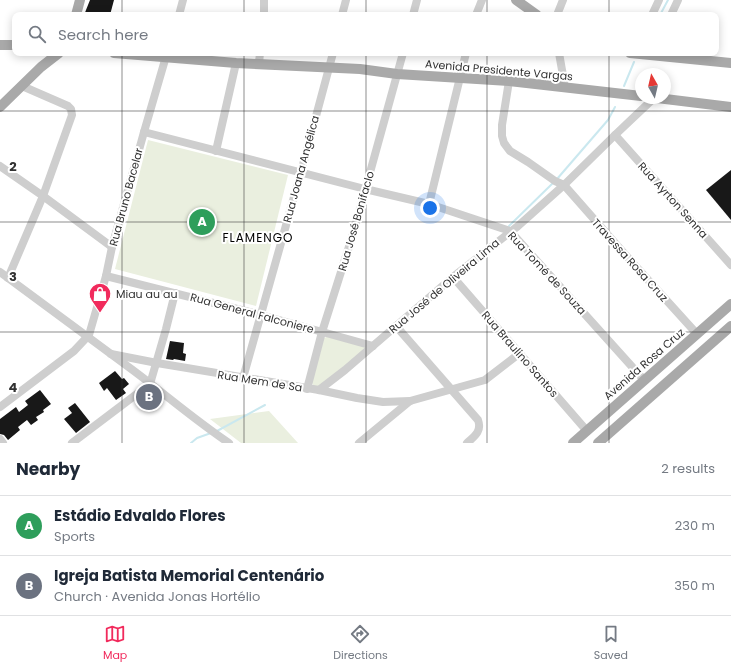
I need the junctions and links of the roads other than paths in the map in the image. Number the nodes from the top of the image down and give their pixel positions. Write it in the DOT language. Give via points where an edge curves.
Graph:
graph roads {
  1 [pos="80,0"];
  2 [pos="183,0"];
  3 [pos="264,0"];
  4 [pos="346,0"];
  5 [pos="417,0"];
  6 [pos="482,0"];
  7 [pos="516,0"];
  8 [pos="563,0"];
  9 [pos="658,0"];
  10 [pos="678,0"];
  11 [pos="77,12"];
  12 [pos="180,12"];
  13 [pos="264,12"];
  14 [pos="343,12"];
  15 [pos="414,12"];
  16 [pos="477,12"];
  17 [pos="532,12"];
  18 [pos="558,12"];
  19 [pos="653,12"];
  20 [pos="672,12"];
  21 [pos="0,45"];
  22 [pos="12,45"];
  23 [pos="55,56"];
  24 [pos="167,56"];
  25 [pos="176,56"];
  26 [pos="332,56"];
  27 [pos="402,56"];
  28 [pos="465,56"];
  29 [pos="559,56"];
  30 [pos="669,56"];
  31 [pos="260,58"];
  32 [pos="236,63"];
  33 [pos="731,63"];
  34 [pos="329,67"];
  35 [pos="397,74"];
  36 [pos="460,78"];
  37 [pos="509,81"];
  38 [pos="22,86"];
  39 [pos="565,87"];
  40 [pos="635,95"];
  41 [pos="671,100"];
  42 [pos="649,104"];
  43 [pos="0,106"];
  44 [pos="731,107"];
  45 [pos="144,132"];
  46 [pos="615,135"];
  47 [pos="216,151"];
  48 [pos="0,166"];
  49 [pos="301,172"];
  50 [pos="564,185"];
  51 [pos="365,189"];
  52 [pos="43,196"];
  53 [pos="429,204"];
  54 [pos="510,231"];
  55 [pos="112,247"];
  56 [pos="731,265"];
  57 [pos="0,272"];
  58 [pos="106,276"];
  59 [pos="452,277"];
  60 [pos="8,278"];
  61 [pos="175,293"];
  62 [pos="731,304"];
  63 [pos="261,315"];
  64 [pos="396,326"];
  65 [pos="731,326"];
  66 [pos="322,332"];
  67 [pos="697,334"];
  68 [pos="88,338"];
  69 [pos="374,346"];
  70 [pos="520,353"];
  71 [pos="111,354"];
  72 [pos="671,356"];
  73 [pos="157,363"];
  74 [pos="683,368"];
  75 [pos="242,378"];
  76 [pos="644,380"];
  77 [pos="150,384"];
  78 [pos="307,389"];
  79 [pos="452,389"];
  80 [pos="319,390"];
  81 [pos="410,401"];
  82 [pos="0,407"];
  83 [pos="587,430"];
  84 [pos="0,439"];
  85 [pos="3,443"];
  86 [pos="72,443"];
  87 [pos="229,443"];
  88 [pos="360,443"];
  89 [pos="467,443"];
  90 [pos="574,443"];
  91 [pos="598,443"];
  1 -- 11 [label="main road"];
  2 -- 12 [label="street"];
  3 -- 13 [label="street"];
  4 -- 14 [label="street"];
  5 -- 15 [label="street"];
  6 -- 16 [label="street"];
  7 -- 17 [label="main road"];
  8 -- 18 [label="street"];
  9 -- 19 [label="street"];
  10 -- 20 [label="street"];
  21 -- 22 [label="main road"];
  23 -- 38 [label="main road"];
  24 -- 45 [label="street, Rua Bruno Bacelar"];
  25 -- 32 [label="main road, Avenida Presidente Vargas"];
  26 -- 34 [label="street, Rua Joana Angélica"];
  27 -- 35 [label="street, Rua José Bonifaclo"];
  28 -- 36 [label="street"];
  29 -- 39 [label="street"];
  30 -- 33 [label="main road"];
  31 -- 32 [label="main road, Avenida Presidente Vargas"];
  31 -- 34 [label="main road, Avenida Presidente Vargas"];
  32 -- 47 [label="street"];
  34 -- 35 [label="main road, Avenida Presidente Vargas"];
  34 -- 49 [label="street, Rua Joana Angélica"];
  35 -- 36 [label="main road, Avenida Presidente Vargas"];
  35 -- 51 [label="street, Rua José Bonifaclo"];
  36 -- 37 [label="main road, Avenida Presidente Vargas"];
  36 -- 53 [label="street"];
  37 -- 39 [label="main road, Avenida Presidente Vargas"];
  37 -- 50 [label="street" via="502,125 504,143 510,151"];
  38 -- 43 [label="main road"];
  38 -- 52 [label="street" via="66,105 72,111"];
  39 -- 40 [label="main road, Avenida Presidente Vargas"];
  41 -- 44 [label="main road"];
  42 -- 46 [label="street, Rua José de Oliveira Lima"];
  45 -- 47 [label="street, Rua Tomé de Souza"];
  45 -- 55 [label="street, Rua Bruno Bacelar"];
  46 -- 50 [label="street, Rua José de Oliveira Lima"];
  46 -- 56 [label="street, Rua Ayrton Senna"];
  47 -- 49 [label="street, Rua Tomé de Souza"];
  48 -- 52 [label="street"];
  49 -- 51 [label="street, Rua Tomé de Souza"];
  49 -- 63 [label="street, Rua Joana Angélica"];
  50 -- 54 [label="street, Rua José de Oliveira Lima"];
  50 -- 67 [label="street, Travessa Rosa Cruz"];
  51 -- 53 [label="street, Rua Tomé de Souza"];
  51 -- 66 [label="street, Rua José Bonifaclo"];
  52 -- 55 [label="street"];
  52 -- 60 [label="street"];
  53 -- 54 [label="street, Rua Tomé de Souza"];
  54 -- 59 [label="street, Rua José de Oliveira Lima"];
  54 -- 76 [label="street, Rua Tomé de Souza"];
  55 -- 58 [label="street, Rua Bruno Bacelar"];
  57 -- 60 [label="street"];
  58 -- 61 [label="street, Rua General Falconiere"];
  58 -- 68 [label="street, Rua Bruno Bacelar"];
  59 -- 64 [label="street, Rua José de Oliveira Lima"];
  59 -- 70 [label="street, Rua Braulino Santos"];
  60 -- 68 [label="street"];
  61 -- 63 [label="street, Rua General Falconiere"];
  61 -- 73 [label="street"];
  62 -- 67 [label="main road, Avenida Rosa Cruz"];
  63 -- 66 [label="street, Rua General Falconiere"];
  63 -- 75 [label="street, Rua Joana Angélica"];
  64 -- 69 [label="street, Rua José de Oliveira Lima"];
  64 -- 79 [label="street"];
  65 -- 74 [label="main road"];
  66 -- 69 [label="street, Rua General Falconiere"];
  66 -- 78 [label="street, Rua José Bonifaclo"];
  67 -- 72 [label="main road, Avenida Rosa Cruz"];
  68 -- 71 [label="street"];
  68 -- 82 [label="street"];
  69 -- 80 [label="street, Rua José de Oliveira Lima"];
  70 -- 79 [label="street" via="485,380"];
  70 -- 83 [label="street, Rua Braulino Santos"];
  71 -- 73 [label="street, Rua Mem de Sa"];
  71 -- 77 [label="street"];
  72 -- 74 [label="main road" via="681,359"];
  72 -- 76 [label="main road, Avenida Rosa Cruz"];
  73 -- 75 [label="street, Rua Mem de Sa"];
  73 -- 77 [label="street"];
  74 -- 91 [label="main road"];
  75 -- 78 [label="street, Rua Mem de Sa"];
  76 -- 83 [label="main road, Avenida Rosa Cruz"];
  77 -- 86 [label="street"];
  77 -- 87 [label="street"];
  78 -- 80 [label="street, Rua Mem de Sa"];
  79 -- 81 [label="street"];
  79 -- 89 [label="street" via="480,425 478,432"];
  80 -- 81 [label="street, Rua Mem de Sa" via="383,402"];
  81 -- 88 [label="street"];
  83 -- 90 [label="main road, Avenida Rosa Cruz"];
  84 -- 85 [label="street"];
}
